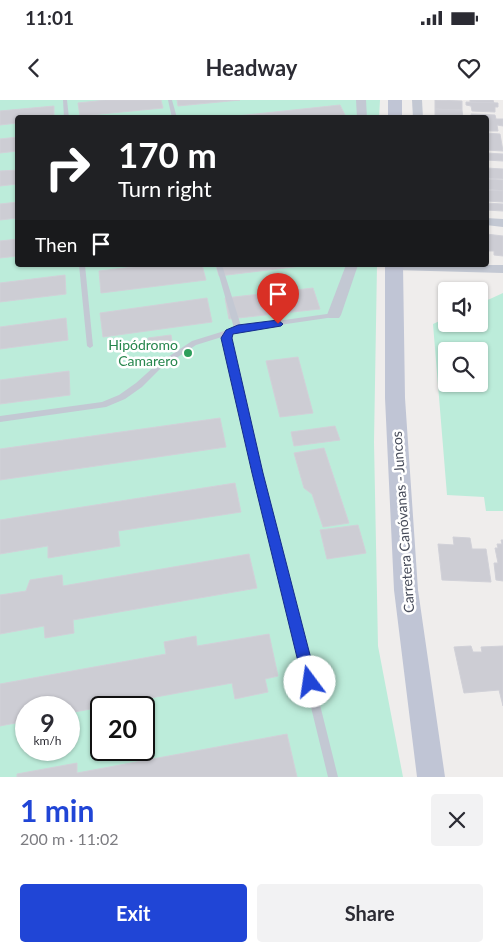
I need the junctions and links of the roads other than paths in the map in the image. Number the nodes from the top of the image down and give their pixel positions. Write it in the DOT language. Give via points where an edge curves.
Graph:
graph roads {
  1 [pos="65,100"];
  2 [pos="170,100"];
  3 [pos="361,100"];
  4 [pos="395,100"];
  5 [pos="418,100"];
  6 [pos="67,115"];
  7 [pos="174,115"];
  8 [pos="362,115"];
  9 [pos="395,115"];
  10 [pos="418,115"];
  11 [pos="489,221"];
  12 [pos="503,222"];
  13 [pos="82,267"];
  14 [pos="220,267"];
  15 [pos="351,267"];
  16 [pos="394,267"];
  17 [pos="448,267"];
  18 [pos="503,269"];
  19 [pos="334,315"];
  20 [pos="238,329"];
  21 [pos="90,346"];
  22 [pos="0,419"];
  23 [pos="333,777"];
  24 [pos="431,777"];
  1 -- 6 [label="lane"];
  2 -- 7 [label="lane"];
  3 -- 8 [label="street"];
  4 -- 9 [label="main road"];
  5 -- 10 [label="street"];
  11 -- 12 [label="street"];
  13 -- 21 [label="lane"];
  14 -- 20 [label="lane"];
  15 -- 19 [label="street"];
  16 -- 24 [label="main road, Carretera Canóvanas - Juncos" via="395,398 406,590"];
  17 -- 18 [label="street"];
  19 -- 20 [label="lane"];
  20 -- 22 [label="lane" via="194,343 122,397 103,405"];
  20 -- 23 [label="lane" via="226,338"];
}
